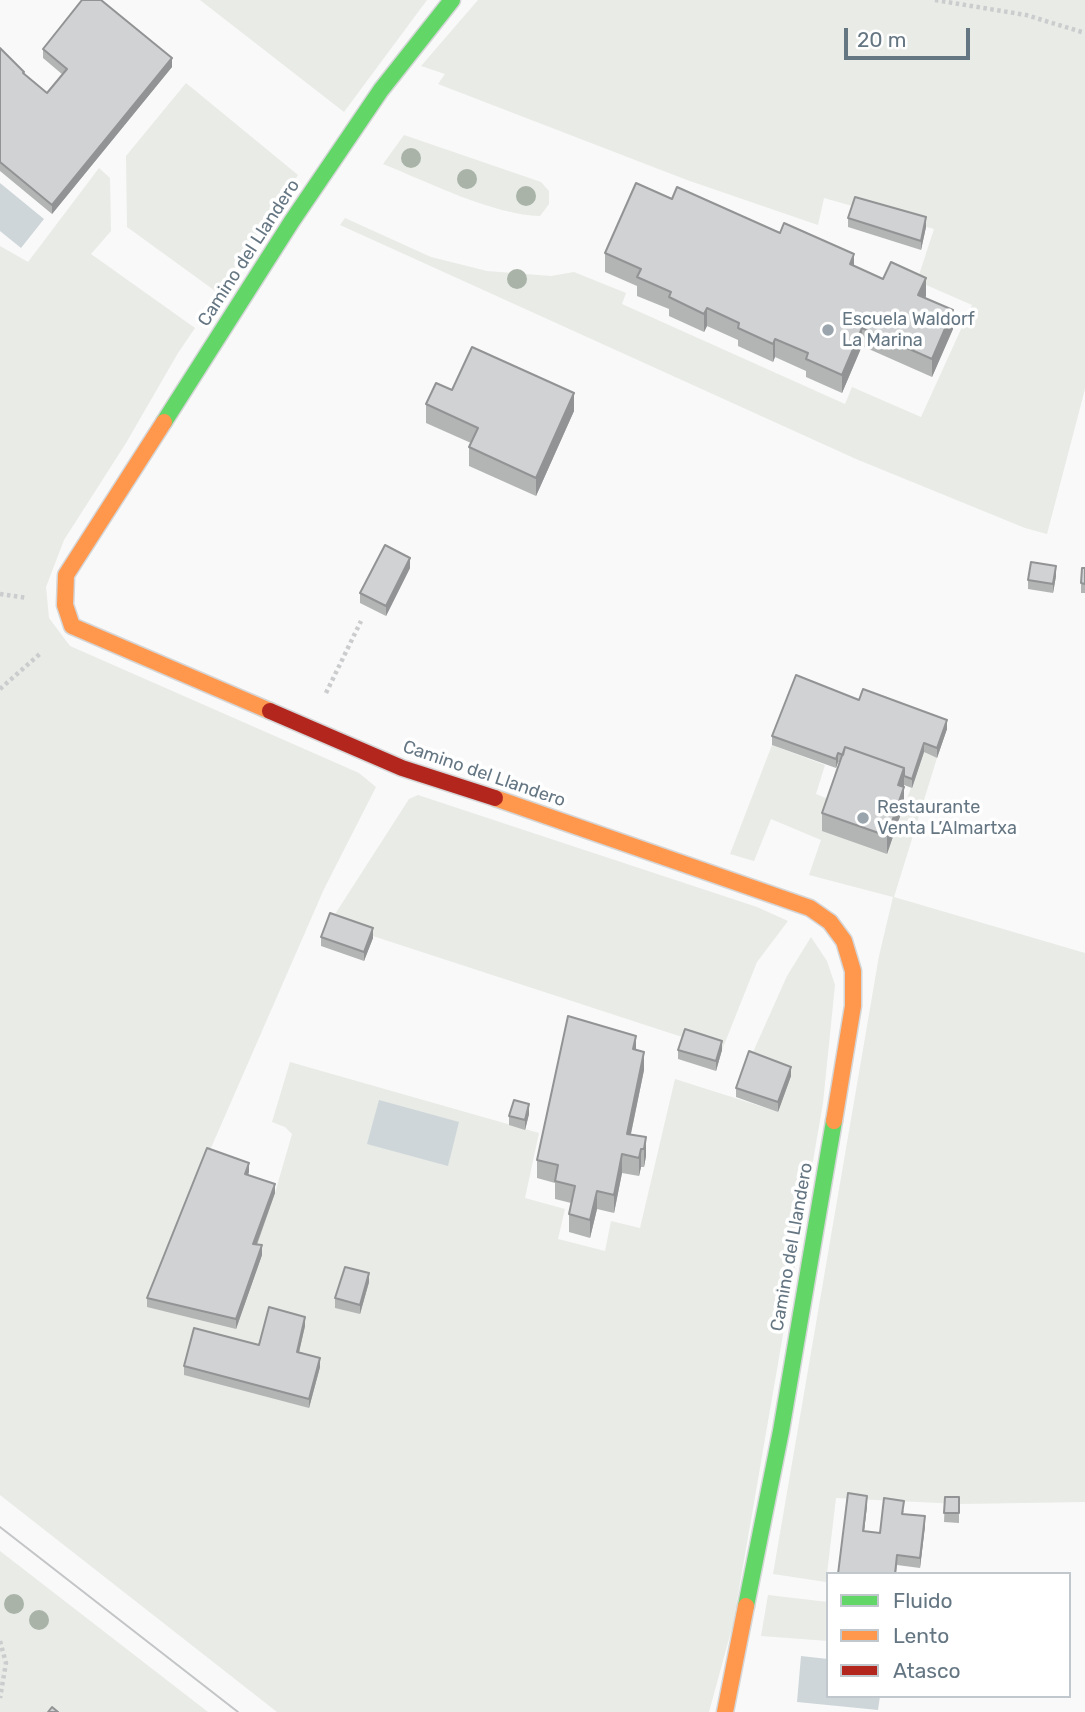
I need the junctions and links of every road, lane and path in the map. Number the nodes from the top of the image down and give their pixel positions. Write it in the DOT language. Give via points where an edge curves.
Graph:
graph roads {
  1 [pos="452,0"];
  2 [pos="935,0"];
  3 [pos="1085,33"];
  4 [pos="361,621"];
  5 [pos="72,626"];
  6 [pos="0,689"];
  7 [pos="309,728"];
  8 [pos="0,1641"];
  9 [pos="0,1698"];
  10 [pos="726,1712"];
  1 -- 5 [label="street, Camino del Llandero" via="381,90 292,221 66,575 65,605"];
  2 -- 3 [label="path" via="1026,15"];
  4 -- 7 [label="path"];
  5 -- 6 [label="path"];
  5 -- 7 [label="street, Camino del Llandero"];
  7 -- 10 [label="street, Camino del Llandero" via="402,768 810,908 830,922 844,941 853,971 853,1006"];
  8 -- 9 [label="path" via="6,1662"];
}
